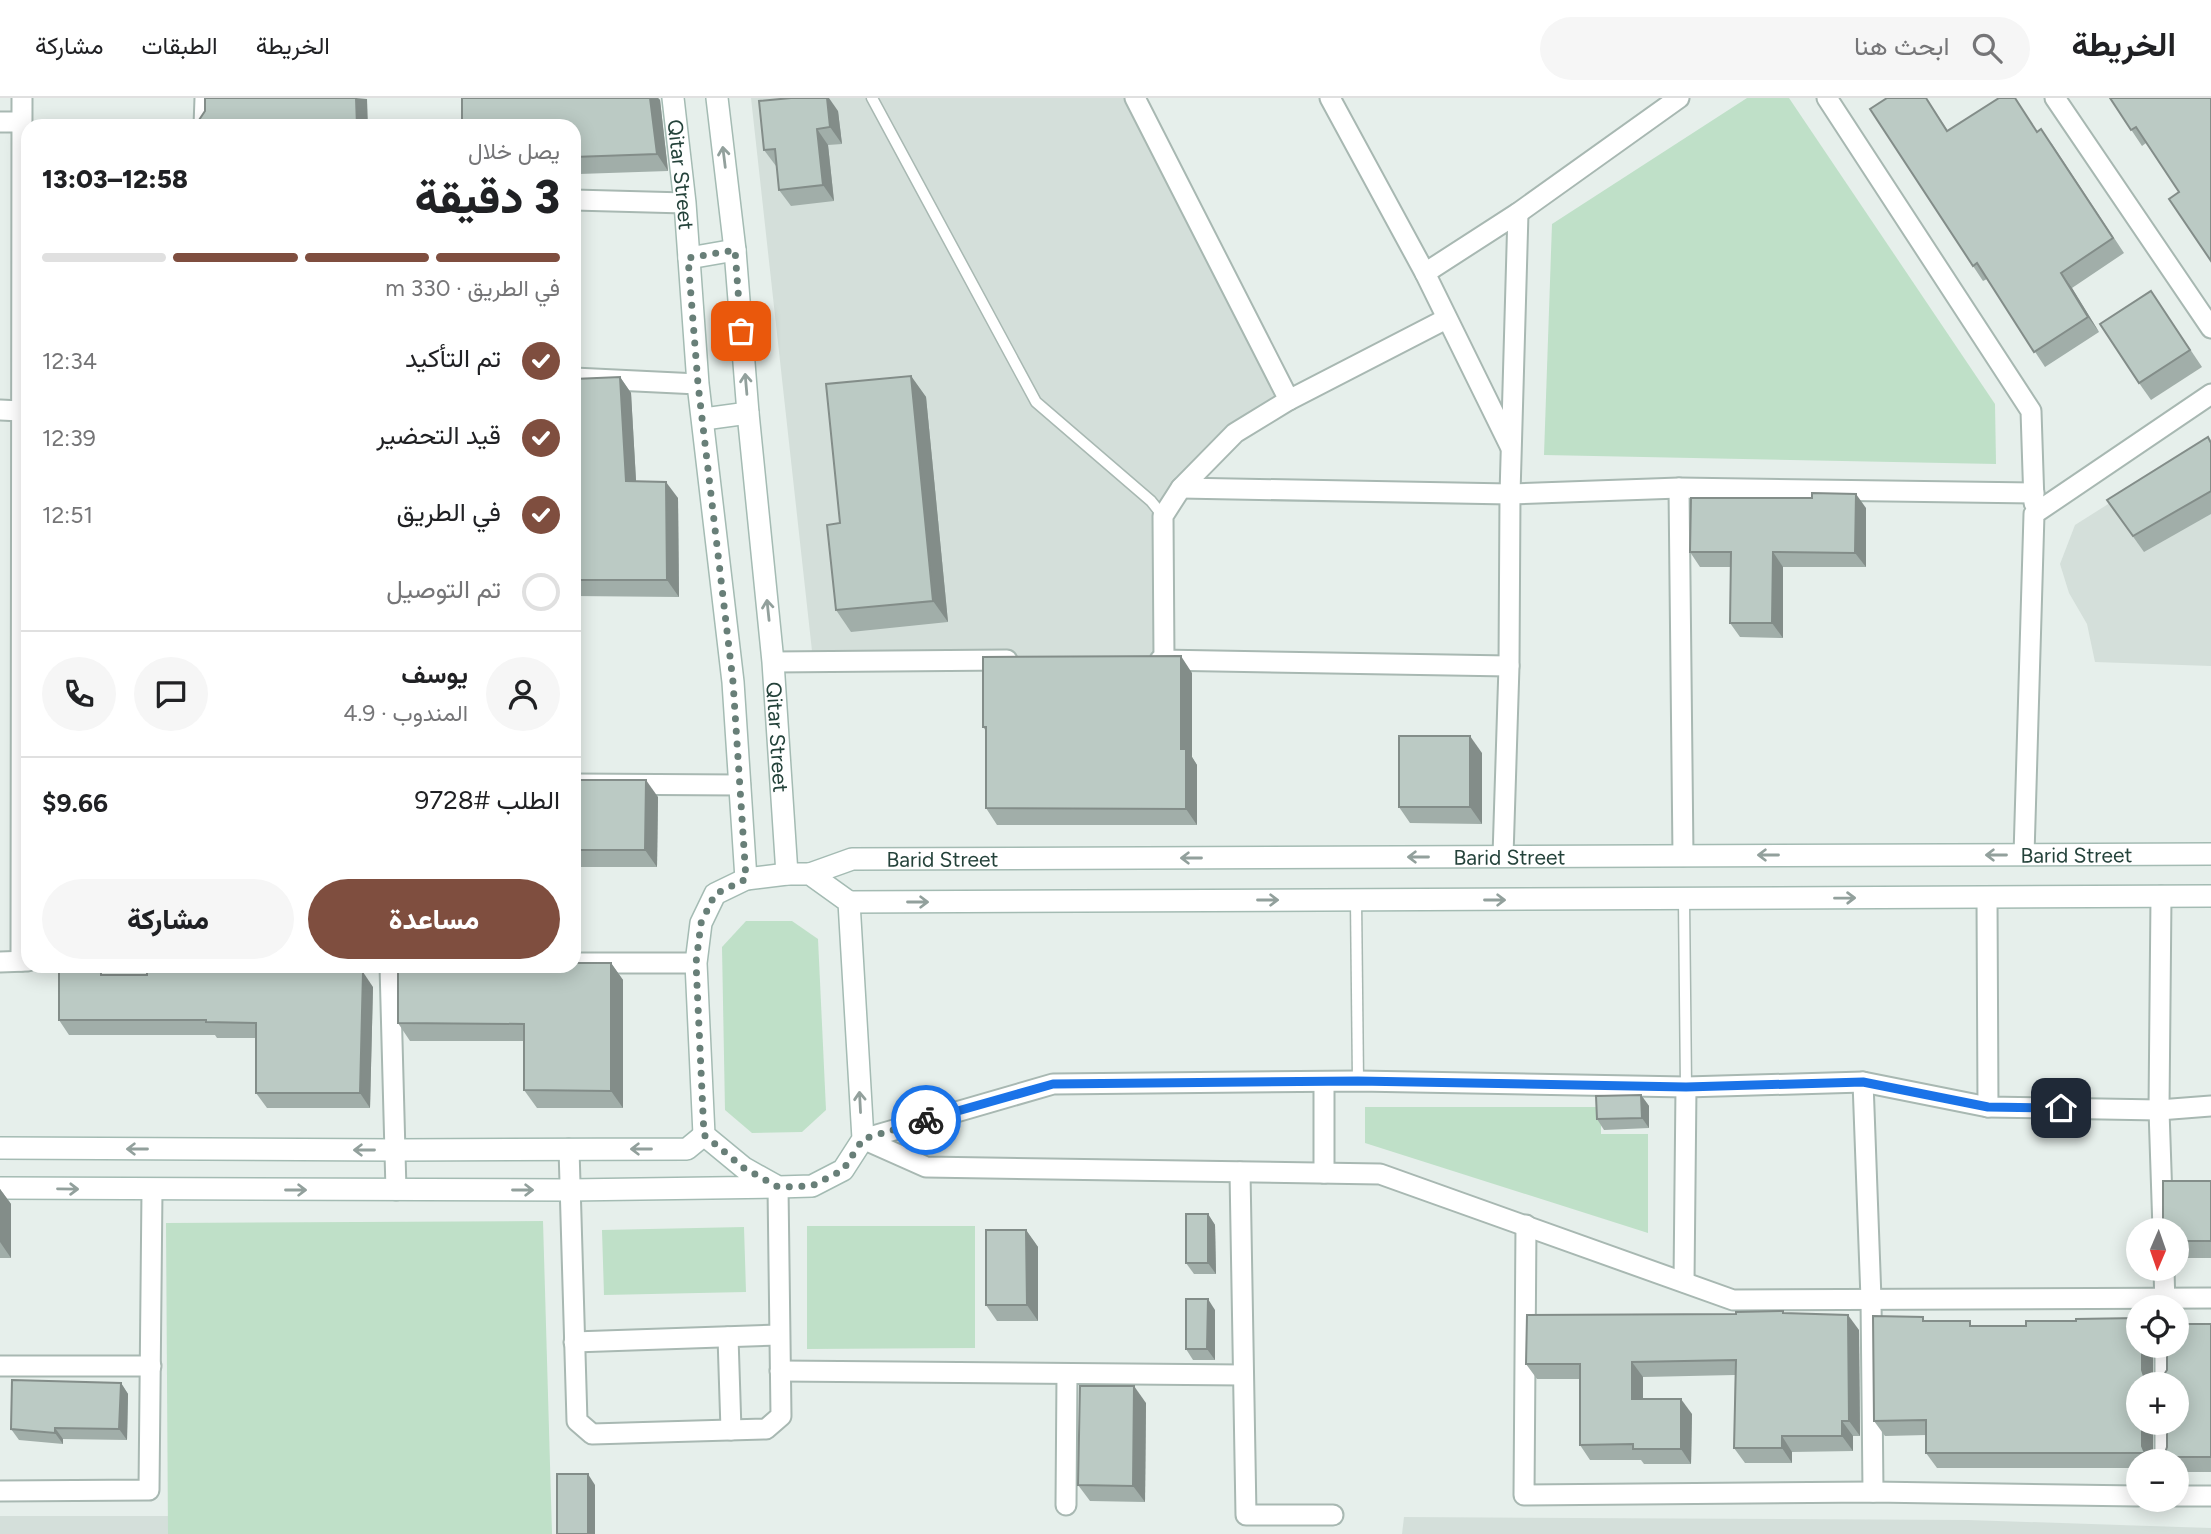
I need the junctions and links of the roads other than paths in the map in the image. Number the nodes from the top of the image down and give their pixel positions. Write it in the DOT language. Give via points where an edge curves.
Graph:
graph roads {
  1 [pos="22,98"];
  2 [pos="205,98"];
  3 [pos="673,98"];
  4 [pos="717,98"];
  5 [pos="872,98"];
  6 [pos="1135,98"];
  7 [pos="1332,98"];
  8 [pos="1679,98"];
  9 [pos="1826,98"];
  10 [pos="2055,98"];
  11 [pos="22,119"];
  12 [pos="204,119"];
  13 [pos="0,122"];
  14 [pos="21,122"];
  15 [pos="581,200"];
  16 [pos="685,203"];
  17 [pos="1518,212"];
  18 [pos="735,250"];
  19 [pos="688,258"];
  20 [pos="1425,273"];
  21 [pos="1447,319"];
  22 [pos="2211,328"];
  23 [pos="581,378"];
  24 [pos="698,384"];
  25 [pos="2211,394"];
  26 [pos="1289,400"];
  27 [pos="0,410"];
  28 [pos="21,411"];
  29 [pos="748,413"];
  30 [pos="704,419"];
  31 [pos="1512,450"];
  32 [pos="1181,488"];
  33 [pos="1679,488"];
  34 [pos="2034,493"];
  35 [pos="1510,494"];
  36 [pos="2034,514"];
  37 [pos="1163,516"];
  38 [pos="1029,660"];
  39 [pos="1137,660"];
  40 [pos="1164,660"];
  41 [pos="773,662"];
  42 [pos="1509,666"];
  43 [pos="581,784"];
  44 [pos="740,785"];
  45 [pos="2211,854"];
  46 [pos="2024,855"];
  47 [pos="1503,856"];
  48 [pos="1683,856"];
  49 [pos="787,874"];
  50 [pos="810,874"];
  51 [pos="746,879"];
  52 [pos="2161,896"];
  53 [pos="2211,896"];
  54 [pos="1987,897"];
  55 [pos="1356,900"];
  56 [pos="1684,900"];
  57 [pos="849,902"];
  58 [pos="21,961"];
  59 [pos="0,962"];
  60 [pos="581,963"];
  61 [pos="696,963"];
  62 [pos="390,973"];
  63 [pos="1358,1081"];
  64 [pos="1324,1082"];
  65 [pos="1863,1082"];
  66 [pos="1686,1087"];
  67 [pos="2211,1106"];
  68 [pos="1988,1107"];
  69 [pos="2159,1110"];
  70 [pos="704,1135"];
  71 [pos="863,1139"];
  72 [pos="0,1148"];
  73 [pos="569,1149"];
  74 [pos="395,1150"];
  75 [pos="1240,1172"];
  76 [pos="1324,1173"];
  77 [pos="778,1187"];
  78 [pos="0,1188"];
  79 [pos="152,1190"];
  80 [pos="396,1190"];
  81 [pos="570,1190"];
  82 [pos="2163,1218"];
  83 [pos="1526,1226"];
  84 [pos="1684,1282"];
  85 [pos="2211,1298"];
  86 [pos="1871,1299"];
  87 [pos="2189,1300"];
  88 [pos="2126,1302"];
  89 [pos="779,1335"];
  90 [pos="728,1337"];
  91 [pos="575,1342"];
  92 [pos="0,1366"];
  93 [pos="151,1366"];
  94 [pos="780,1371"];
  95 [pos="1067,1374"];
  96 [pos="1243,1375"];
  97 [pos="731,1430"];
  98 [pos="0,1491"];
  99 [pos="1873,1492"];
  100 [pos="2126,1496"];
  101 [pos="2189,1496"];
  102 [pos="2211,1496"];
  103 [pos="1066,1506"];
  104 [pos="1333,1515"];
  1 -- 11 [label="street"];
  2 -- 12 [label="street"];
  3 -- 16 [label="main road, Qitar Street"];
  18 -- 4 [label="main road, Qitar Street, one-way"];
  5 -- 37 [label="lane" via="1036,402"];
  6 -- 26 [label="street"];
  7 -- 20 [label="street"];
  8 -- 17 [label="street"];
  9 -- 34 [label="street" via="2031,411"];
  10 -- 22 [label="street"];
  13 -- 14 [label="street"];
  15 -- 16 [label="street"];
  16 -- 19 [label="main road, Qitar Street"];
  17 -- 20 [label="street"];
  17 -- 31 [label="street"];
  18 -- 19 [label="main road"];
  29 -- 18 [label="main road, Qitar Street, one-way"];
  19 -- 24 [label="main road, Qitar Street"];
  20 -- 21 [label="street"];
  21 -- 26 [label="street"];
  21 -- 31 [label="street"];
  23 -- 24 [label="street"];
  24 -- 30 [label="main road, Qitar Street"];
  25 -- 36 [label="street"];
  26 -- 32 [label="street" via="1235,433"];
  27 -- 28 [label="street"];
  29 -- 30 [label="main road"];
  41 -- 29 [label="main road, Qitar Street, one-way"];
  30 -- 44 [label="main road, Qitar Street"];
  31 -- 35 [label="street"];
  32 -- 35 [label="street"];
  32 -- 37 [label="street"];
  33 -- 34 [label="street"];
  33 -- 35 [label="street"];
  33 -- 48 [label="street"];
  34 -- 36 [label="street"];
  35 -- 42 [label="street"];
  36 -- 46 [label="street"];
  37 -- 40 [label="street"];
  38 -- 41 [label="street"];
  39 -- 40 [label="street"];
  40 -- 42 [label="street"];
  41 -- 49 [label="main road, Qitar Street"];
  42 -- 47 [label="street"];
  43 -- 44 [label="street"];
  44 -- 51 [label="main road, Qitar Street"];
  45 -- 46 [label="main road, Barid Street"];
  46 -- 48 [label="main road, Barid Street, one-way"];
  47 -- 48 [label="main road, Barid Street"];
  47 -- 50 [label="main road, Barid Street, one-way" via="852,859"];
  49 -- 50 [label="main road, Barid Street"];
  49 -- 51 [label="main road, Barid Street"];
  50 -- 57 [label="main road"];
  51 -- 61 [label="main road, Barid Street" via="715,894 701,923"];
  52 -- 53 [label="main road, Barid Street"];
  52 -- 54 [label="main road, Barid Street"];
  52 -- 69 [label="street"];
  56 -- 54 [label="main road, Barid Street, one-way"];
  54 -- 68 [label="street"];
  55 -- 56 [label="main road, Barid Street, one-way"];
  57 -- 55 [label="main road, Barid Street, one-way"];
  55 -- 63 [label="lane"];
  56 -- 66 [label="lane"];
  71 -- 57 [label="main road, one-way"];
  58 -- 59 [label="street"];
  60 -- 61 [label="street"];
  61 -- 70 [label="main road, Barid Street"];
  62 -- 74 [label="street"];
  63 -- 64 [label="street"];
  63 -- 66 [label="street"];
  64 -- 71 [label="street" via="1053,1084"];
  64 -- 76 [label="street"];
  65 -- 66 [label="street"];
  65 -- 68 [label="street"];
  65 -- 86 [label="street"];
  66 -- 84 [label="street"];
  67 -- 69 [label="street"];
  68 -- 69 [label="street"];
  69 -- 82 [label="street"];
  70 -- 73 [label="main road, one-way" via="687,1149"];
  70 -- 77 [label="main road" via="744,1168"];
  71 -- 75 [label="street" via="926,1167"];
  71 -- 77 [label="main road" via="843,1170 812,1186"];
  74 -- 72 [label="main road, one-way"];
  73 -- 74 [label="main road"];
  73 -- 81 [label="street"];
  74 -- 80 [label="street"];
  75 -- 76 [label="street"];
  75 -- 96 [label="street"];
  76 -- 83 [label="street" via="1380,1174"];
  77 -- 81 [label="main road"];
  77 -- 89 [label="street"];
  78 -- 79 [label="main road, one-way"];
  79 -- 80 [label="main road, one-way"];
  79 -- 93 [label="street"];
  80 -- 81 [label="main road, one-way"];
  81 -- 91 [label="street"];
  83 -- 84 [label="street"];
  83 -- 99 [label="street" via="1524,1495"];
  84 -- 86 [label="street" via="1733,1300"];
  85 -- 87 [label="street"];
  86 -- 88 [label="street"];
  86 -- 99 [label="street"];
  89 -- 90 [label="street"];
  89 -- 94 [label="street"];
  90 -- 91 [label="street"];
  90 -- 97 [label="street"];
  91 -- 97 [label="street" via="577,1421 592,1434"];
  92 -- 93 [label="street"];
  93 -- 98 [label="street" via="149,1490"];
  94 -- 95 [label="street"];
  94 -- 97 [label="street" via="781,1416 766,1429"];
  95 -- 96 [label="street"];
  95 -- 103 [label="street"];
  96 -- 104 [label="street" via="1245,1515"];
  99 -- 100 [label="street"];
  101 -- 102 [label="street"];
}
